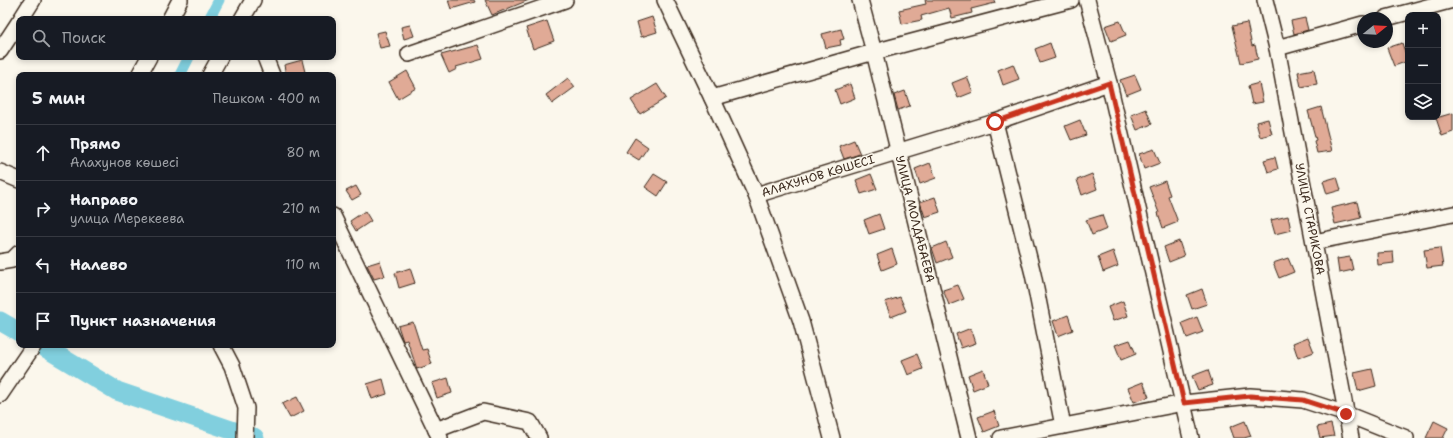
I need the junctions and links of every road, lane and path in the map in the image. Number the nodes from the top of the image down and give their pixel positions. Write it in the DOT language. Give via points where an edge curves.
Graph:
graph roads {
  1 [pos="33,0"];
  2 [pos="180,0"];
  3 [pos="253,0"];
  4 [pos="565,0"];
  5 [pos="665,0"];
  6 [pos="860,0"];
  7 [pos="1071,0"];
  8 [pos="1087,0"];
  9 [pos="1265,0"];
  10 [pos="1452,0"];
  11 [pos="1453,6"];
  12 [pos="23,16"];
  13 [pos="172,16"];
  14 [pos="244,16"];
  15 [pos="1393,16"];
  16 [pos="16,26"];
  17 [pos="1357,26"];
  18 [pos="1276,48"];
  19 [pos="0,51"];
  20 [pos="874,52"];
  21 [pos="409,54"];
  22 [pos="147,60"];
  23 [pos="218,60"];
  24 [pos="265,60"];
  25 [pos="141,72"];
  26 [pos="212,72"];
  27 [pos="271,72"];
  28 [pos="1109,83"];
  29 [pos="712,98"];
  30 [pos="995,122"];
  31 [pos="898,151"];
  32 [pos="0,172"];
  33 [pos="16,179"];
  34 [pos="756,195"];
  35 [pos="1453,214"];
  36 [pos="336,222"];
  37 [pos="1314,242"];
  38 [pos="16,256"];
  39 [pos="0,262"];
  40 [pos="32,348"];
  41 [pos="223,348"];
  42 [pos="0,394"];
  43 [pos="1184,403"];
  44 [pos="1346,414"];
  45 [pos="1063,426"];
  46 [pos="438,434"];
  47 [pos="245,438"];
  48 [pos="539,438"];
  49 [pos="832,438"];
  50 [pos="969,438"];
  51 [pos="1001,438"];
  52 [pos="1191,438"];
  53 [pos="1351,438"];
  54 [pos="1406,438"];
  1 -- 12 [label="street"];
  2 -- 13 [label="street"];
  3 -- 14 [label="street"];
  4 -- 21 [label="street"];
  5 -- 29 [label="street"];
  6 -- 20 [label="street, УЛИЦА МОЛДАБАЕВА"];
  7 -- 20 [label="street"];
  8 -- 28 [label="street"];
  9 -- 18 [label="street, УЛИЦА СТАРИКОВА"];
  10 -- 11 [label="street"];
  10 -- 15 [label="street"];
  16 -- 19 [label="street"];
  17 -- 18 [label="street"];
  18 -- 37 [label="street, УЛИЦА СТАРИКОВА"];
  20 -- 29 [label="street"];
  20 -- 31 [label="street, УЛИЦА МОЛДАБАЕВА"];
  22 -- 25 [label="street"];
  23 -- 26 [label="street"];
  24 -- 27 [label="street"];
  28 -- 30 [label="street, АЛАХУНОВ КӨШЕСІ"];
  28 -- 43 [label="street"];
  29 -- 34 [label="street"];
  30 -- 31 [label="street, АЛАХУНОВ КӨШЕСІ"];
  30 -- 45 [label="street" via="1033,274"];
  31 -- 34 [label="street, АЛАХУНОВ КӨШЕСІ"];
  31 -- 50 [label="street, УЛИЦА МОЛДАБАЕВА"];
  32 -- 33 [label="street"];
  34 -- 49 [label="street" via="801,321"];
  35 -- 37 [label="street"];
  36 -- 46 [label="street"];
  37 -- 44 [label="street, УЛИЦА СТАРИКОВА"];
  38 -- 39 [label="street" via="12,260"];
  40 -- 42 [label="street"];
  41 -- 47 [label="street" via="232,366 246,408"];
  43 -- 44 [label="street" via="1250,396 1303,400"];
  43 -- 45 [label="street"];
  43 -- 52 [label="street"];
  44 -- 53 [label="street, УЛИЦА СТАРИКОВА"];
  44 -- 54 [label="street"];
  45 -- 51 [label="street"];
  46 -- 48 [label="street" via="483,412 530,422"];
}
